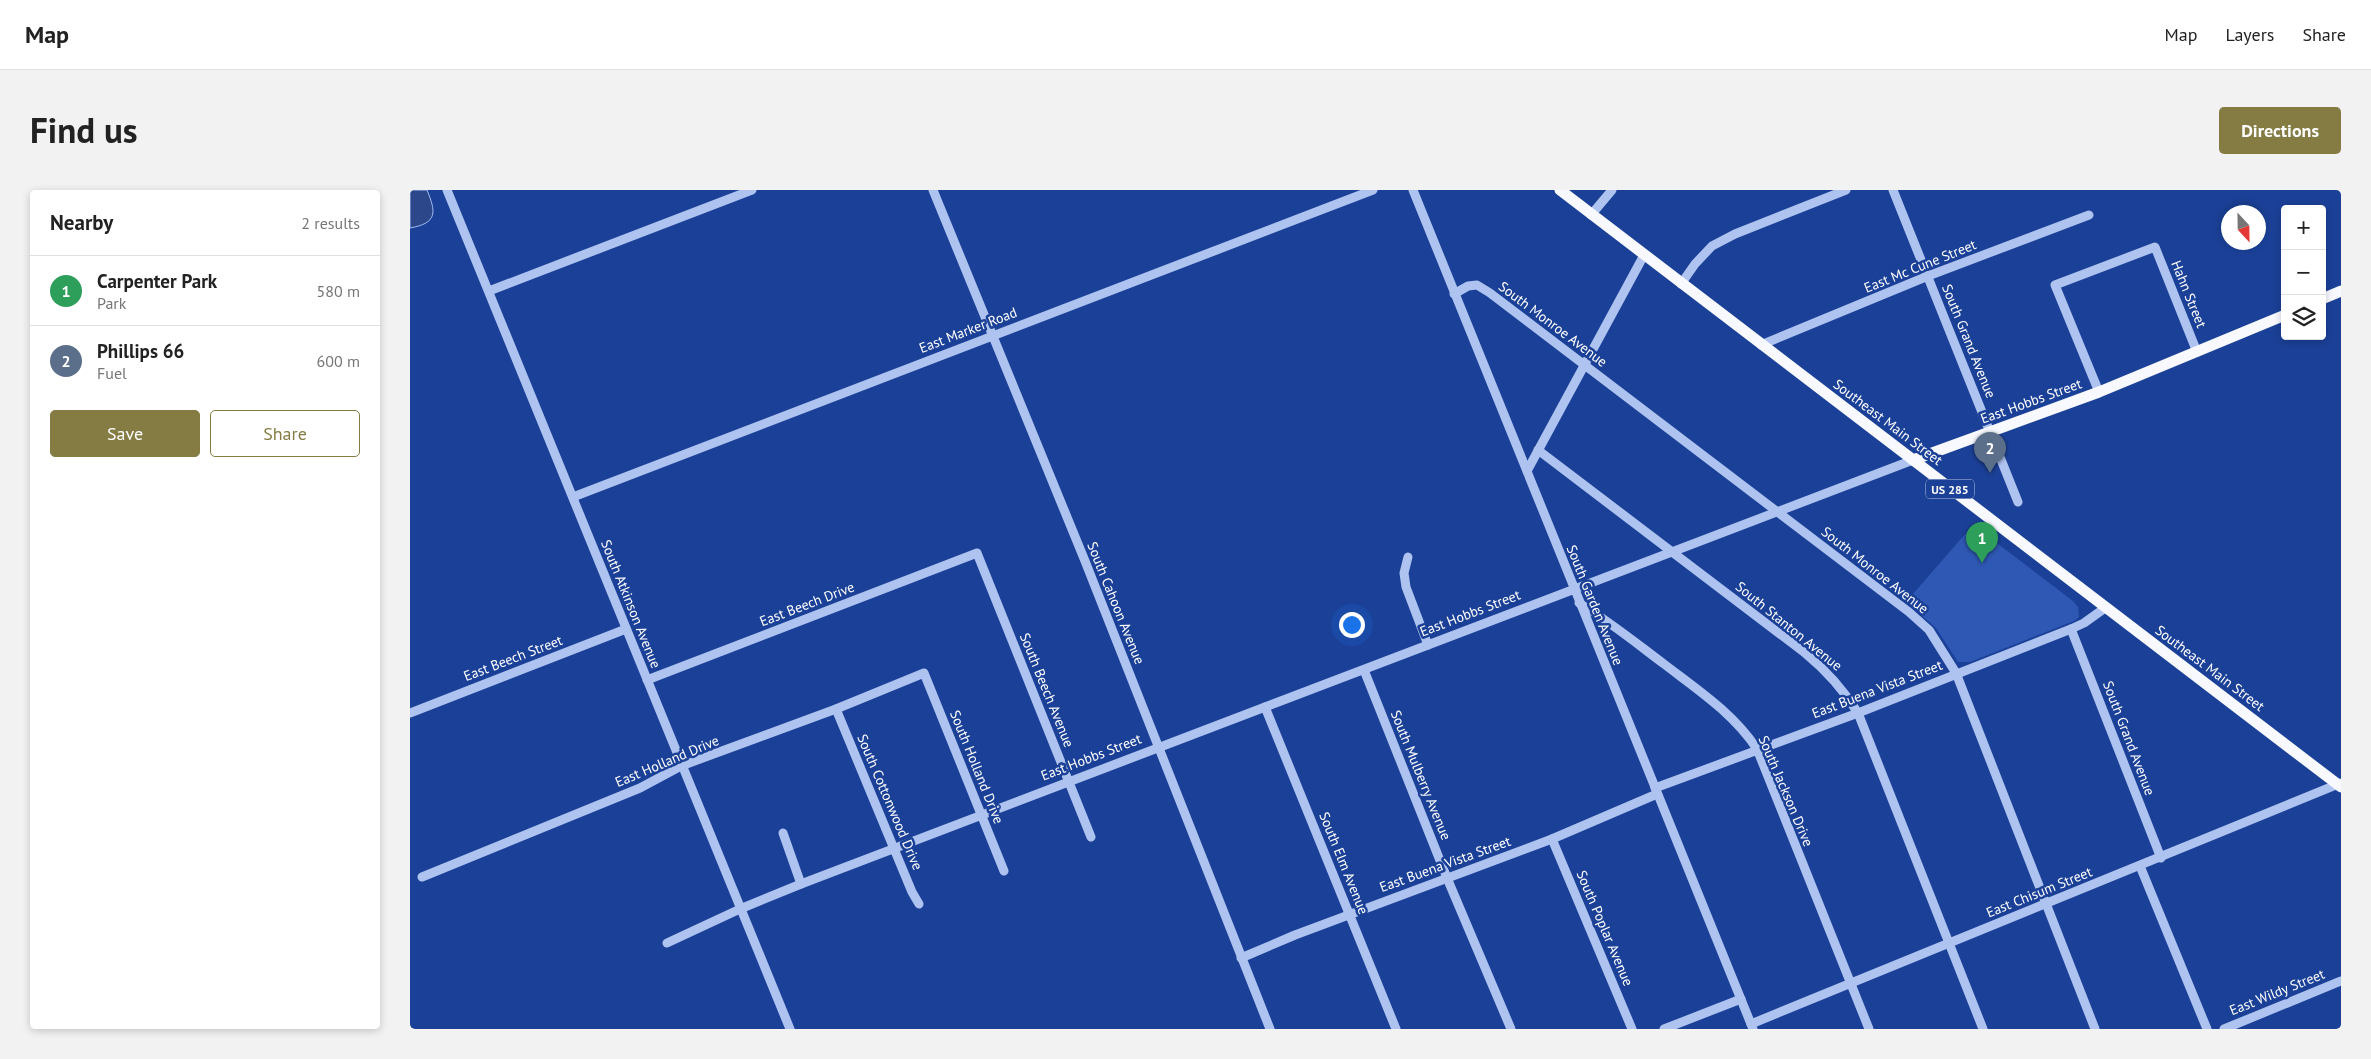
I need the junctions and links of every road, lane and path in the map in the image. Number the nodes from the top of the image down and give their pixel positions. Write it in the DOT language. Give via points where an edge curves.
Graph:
graph roads {
  1 [pos="447,190"];
  2 [pos="752,190"];
  3 [pos="933,190"];
  4 [pos="1374,190"];
  5 [pos="1414,190"];
  6 [pos="1560,190"];
  7 [pos="1612,190"];
  8 [pos="1846,190"];
  9 [pos="1893,190"];
  10 [pos="1591,215"];
  11 [pos="2089,215"];
  12 [pos="1644,255"];
  13 [pos="1928,276"];
  14 [pos="1681,284"];
  15 [pos="2341,291"];
  16 [pos="489,292"];
  17 [pos="1454,294"];
  18 [pos="2326,297"];
  19 [pos="2281,317"];
  20 [pos="992,334"];
  21 [pos="1761,345"];
  22 [pos="2197,352"];
  23 [pos="1584,365"];
  24 [pos="2099,392"];
  25 [pos="1991,432"];
  26 [pos="1541,452"];
  27 [pos="1913,460"];
  28 [pos="1527,471"];
  29 [pos="573,497"];
  30 [pos="2018,502"];
  31 [pos="1777,512"];
  32 [pos="1671,551"];
  33 [pos="978,553"];
  34 [pos="1408,557"];
  35 [pos="1574,589"];
  36 [pos="1579,603"];
  37 [pos="2105,608"];
  38 [pos="626,629"];
  39 [pos="2072,629"];
  40 [pos="1428,645"];
  41 [pos="1364,670"];
  42 [pos="924,673"];
  43 [pos="1956,673"];
  44 [pos="647,680"];
  45 [pos="1266,708"];
  46 [pos="836,709"];
  47 [pos="410,713"];
  48 [pos="1858,713"];
  49 [pos="1159,748"];
  50 [pos="1757,749"];
  51 [pos="681,766"];
  52 [pos="1069,782"];
  53 [pos="2340,785"];
  54 [pos="1656,791"];
  55 [pos="982,816"];
  56 [pos="783,833"];
  57 [pos="1091,837"];
  58 [pos="1552,838"];
  59 [pos="894,849"];
  60 [pos="2161,858"];
  61 [pos="2140,866"];
  62 [pos="1004,871"];
  63 [pos="422,877"];
  64 [pos="1447,878"];
  65 [pos="801,884"];
  66 [pos="920,904"];
  67 [pos="2046,904"];
  68 [pos="740,909"];
  69 [pos="1350,914"];
  70 [pos="667,943"];
  71 [pos="1948,943"];
  72 [pos="1241,958"];
  73 [pos="2341,981"];
  74 [pos="1850,983"];
  75 [pos="1740,999"];
  76 [pos="1752,1027"];
  77 [pos="790,1029"];
  78 [pos="1270,1029"];
  79 [pos="1396,1029"];
  80 [pos="1511,1029"];
  81 [pos="1632,1029"];
  82 [pos="1664,1029"];
  83 [pos="1869,1029"];
  84 [pos="1982,1029"];
  85 [pos="2094,1029"];
  86 [pos="2207,1029"];
  87 [pos="2224,1029"];
  1 -- 16 [label="street, South Atkinson Avenue"];
  2 -- 16 [label="street"];
  3 -- 20 [label="street, South Cahoon Avenue"];
  4 -- 20 [label="street, East Marker Road"];
  5 -- 17 [label="street, South Garden Avenue"];
  6 -- 10 [label="main road, Southeast Main Street / US 285"];
  7 -- 10 [label="street"];
  8 -- 14 [label="street" via="1712,246"];
  9 -- 13 [label="street, South Grand Avenue"];
  10 -- 12 [label="main road, Southeast Main Street / US 285"];
  11 -- 13 [label="street, East Mc Cune Street"];
  12 -- 14 [label="main road, Southeast Main Street / US 285"];
  12 -- 23 [label="street"];
  13 -- 21 [label="street, East Mc Cune Street"];
  13 -- 25 [label="street, South Grand Avenue"];
  14 -- 21 [label="main road, Southeast Main Street / US 285"];
  15 -- 18 [label="main road"];
  16 -- 29 [label="street, South Atkinson Avenue"];
  17 -- 23 [label="street, South Monroe Avenue" via="1477,285"];
  17 -- 28 [label="street, South Garden Avenue"];
  19 -- 22 [label="main road, East Hobbs Street"];
  20 -- 29 [label="street, East Marker Road"];
  20 -- 49 [label="street, South Cahoon Avenue"];
  21 -- 27 [label="main road, Southeast Main Street / US 285"];
  22 -- 24 [label="main road, East Hobbs Street"];
  22 -- 24 [label="street, Hahn Street" via="2155,247 2055,285"];
  23 -- 26 [label="street"];
  23 -- 31 [label="street, South Monroe Avenue"];
  24 -- 25 [label="main road, East Hobbs Street"];
  25 -- 27 [label="main road, East Hobbs Street"];
  25 -- 30 [label="street, South Grand Avenue"];
  26 -- 28 [label="street"];
  26 -- 32 [label="street, South Stanton Avenue"];
  27 -- 31 [label="street, East Hobbs Street"];
  27 -- 37 [label="main road, Southeast Main Street / US 285"];
  28 -- 35 [label="street, South Garden Avenue"];
  29 -- 38 [label="street, South Atkinson Avenue"];
  31 -- 32 [label="street, East Hobbs Street"];
  31 -- 43 [label="street, South Monroe Avenue" via="1910,612 1929,630"];
  32 -- 35 [label="street, East Hobbs Street"];
  32 -- 48 [label="street, South Stanton Avenue" via="1827,671"];
  33 -- 44 [label="street, East Beech Drive"];
  33 -- 52 [label="street, South Beech Avenue"];
  34 -- 40 [label="street" via="1404,573 1406,587"];
  35 -- 36 [label="street, South Garden Avenue"];
  35 -- 40 [label="street, East Hobbs Street"];
  36 -- 50 [label="street, South Jackson Drive" via="1725,710 1744,729"];
  36 -- 54 [label="street, South Garden Avenue"];
  37 -- 39 [label="street, East Buena Vista Street"];
  37 -- 53 [label="main road, Southeast Main Street / US 285"];
  38 -- 44 [label="street, South Atkinson Avenue"];
  38 -- 47 [label="street, East Beech Street"];
  39 -- 43 [label="street, East Buena Vista Street"];
  39 -- 60 [label="street, South Grand Avenue"];
  40 -- 41 [label="street, East Hobbs Street"];
  41 -- 45 [label="street, East Hobbs Street"];
  41 -- 64 [label="street, South Mulberry Avenue"];
  42 -- 46 [label="street, East Holland Drive"];
  42 -- 55 [label="street, South Holland Drive"];
  43 -- 48 [label="street, East Buena Vista Street"];
  43 -- 67 [label="street, South Monroe Avenue"];
  44 -- 51 [label="street, South Atkinson Avenue"];
  45 -- 49 [label="street, East Hobbs Street"];
  45 -- 69 [label="street, South Elm Avenue"];
  46 -- 51 [label="street, East Holland Drive"];
  46 -- 59 [label="street, South Cottonwood Drive"];
  48 -- 50 [label="street, East Buena Vista Street"];
  48 -- 71 [label="street, South Stanton Avenue"];
  49 -- 52 [label="street, East Hobbs Street"];
  49 -- 72 [label="street, South Cahoon Avenue"];
  50 -- 54 [label="street, East Buena Vista Street"];
  50 -- 74 [label="street, South Jackson Drive"];
  51 -- 63 [label="street, East Holland Drive" via="640,788"];
  51 -- 68 [label="street, South Atkinson Avenue"];
  52 -- 55 [label="street, East Hobbs Street"];
  52 -- 57 [label="street, South Beech Avenue"];
  53 -- 60 [label="street, East Chisum Street"];
  54 -- 58 [label="street, East Buena Vista Street"];
  54 -- 75 [label="street, South Garden Avenue"];
  55 -- 59 [label="street, East Hobbs Street"];
  55 -- 62 [label="street, South Holland Drive"];
  56 -- 65 [label="street"];
  58 -- 64 [label="street, East Buena Vista Street"];
  58 -- 81 [label="street, South Poplar Avenue"];
  59 -- 65 [label="street, East Hobbs Street"];
  59 -- 66 [label="street, South Cottonwood Drive"];
  60 -- 61 [label="street, East Chisum Street"];
  61 -- 67 [label="street, East Chisum Street"];
  61 -- 86 [label="street"];
  64 -- 69 [label="street, East Buena Vista Street"];
  64 -- 80 [label="street, South Mulberry Avenue"];
  65 -- 68 [label="street, East Hobbs Street"];
  67 -- 71 [label="street, East Chisum Street"];
  67 -- 85 [label="street, South Monroe Avenue"];
  68 -- 70 [label="street, East Hobbs Street"];
  68 -- 77 [label="street, South Atkinson Avenue"];
  69 -- 72 [label="street, East Buena Vista Street"];
  69 -- 79 [label="street, South Elm Avenue"];
  71 -- 74 [label="street, East Chisum Street"];
  71 -- 84 [label="street, South Stanton Avenue"];
  72 -- 78 [label="street, South Cahoon Avenue"];
  73 -- 87 [label="street, East Wildy Street"];
  74 -- 76 [label="street, East Chisum Street"];
  74 -- 83 [label="street, South Jackson Drive"];
  75 -- 76 [label="street, South Garden Avenue"];
  75 -- 82 [label="street"];
}
